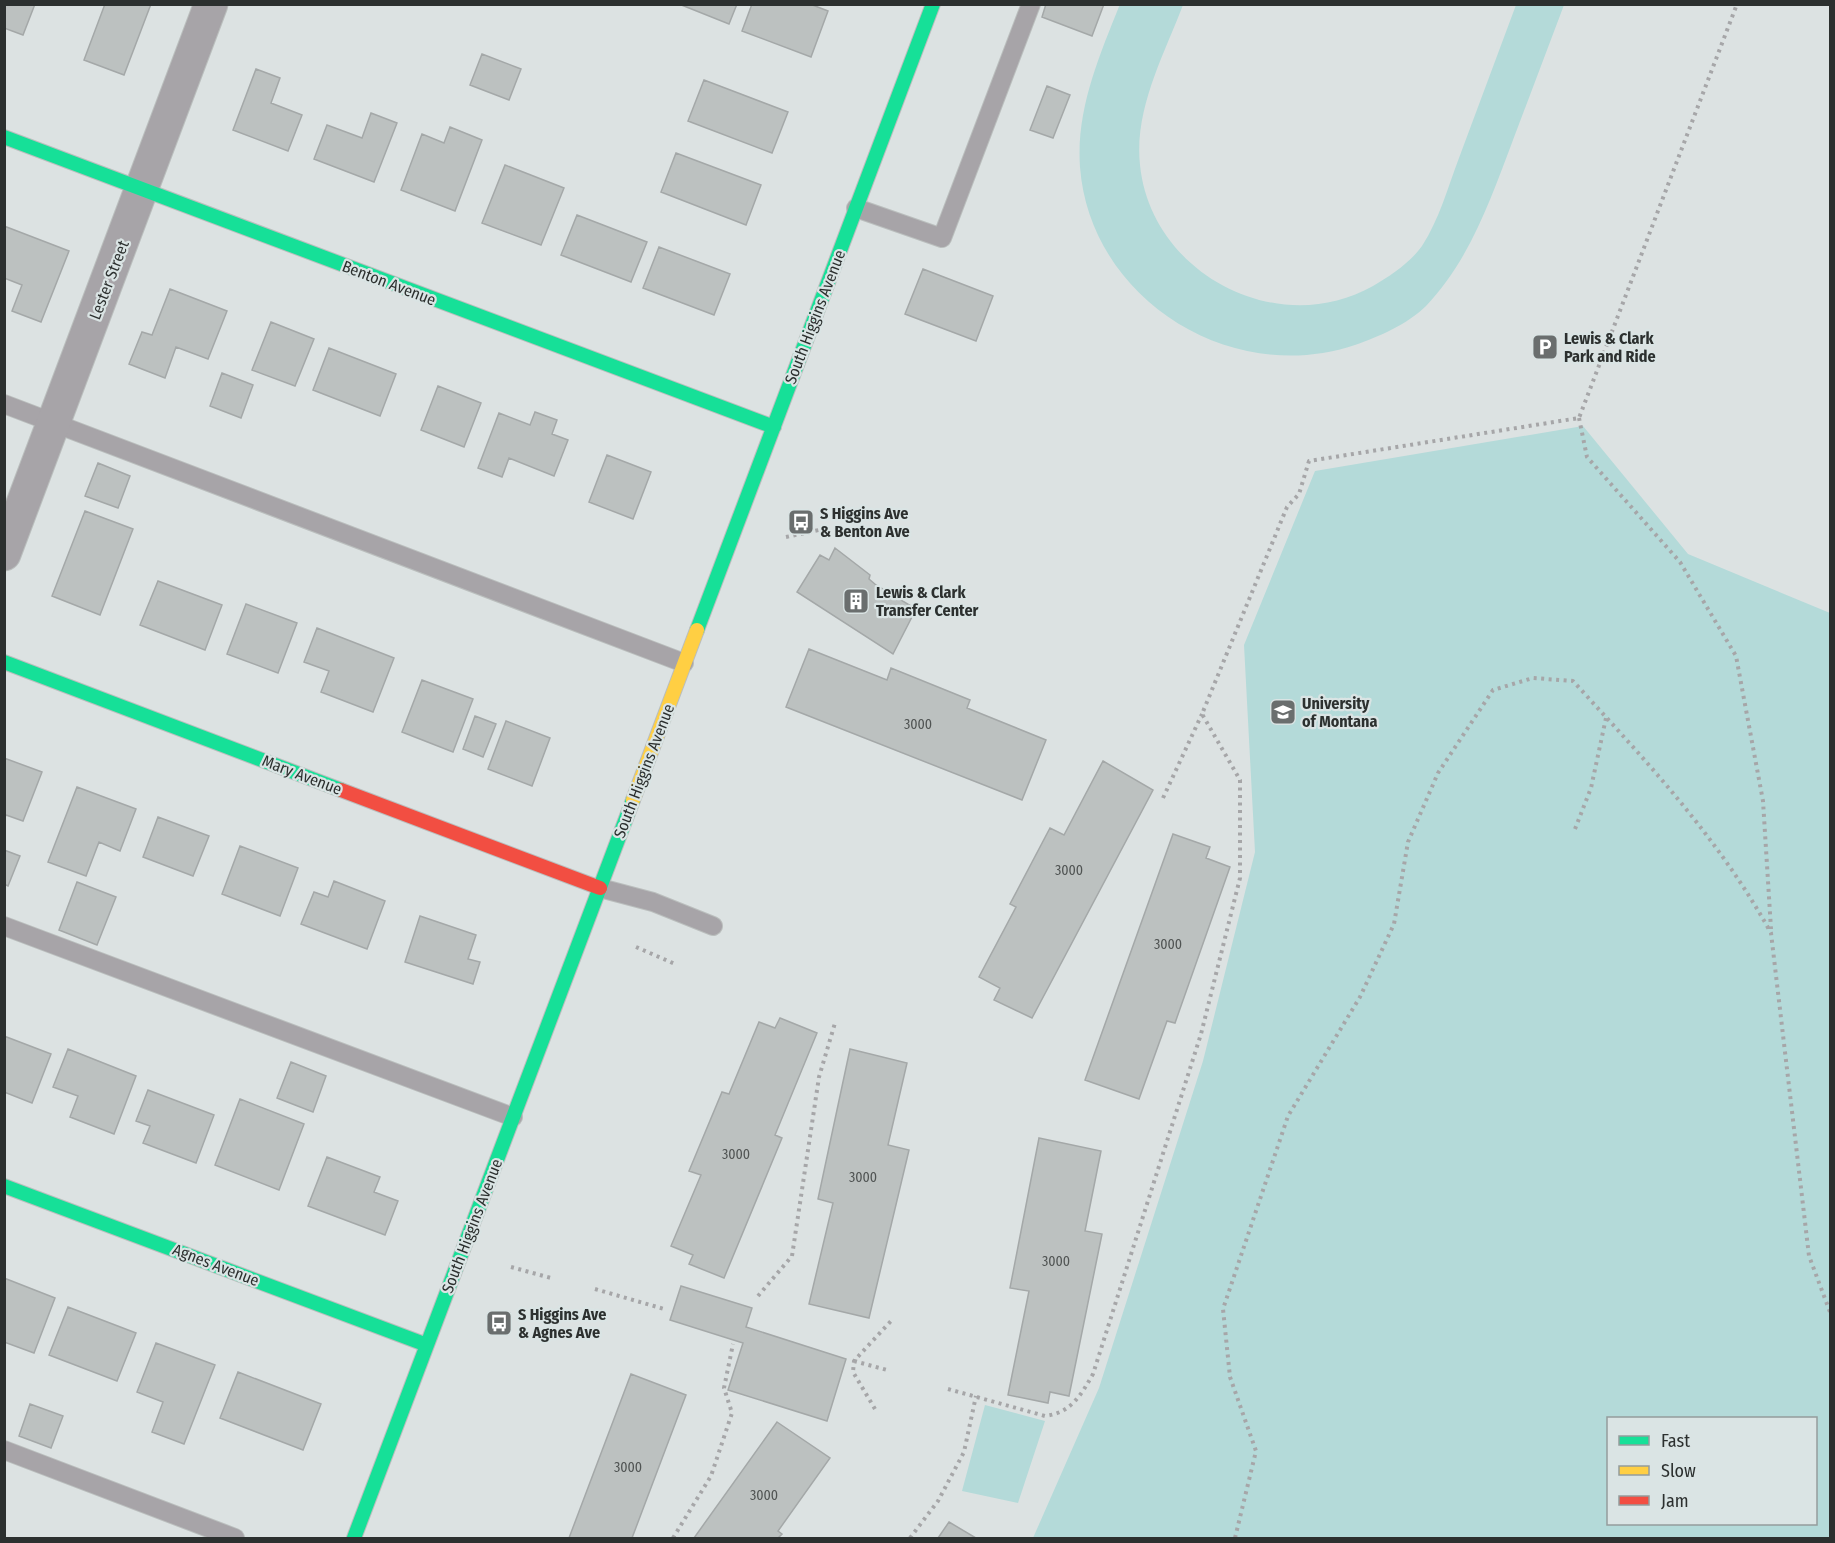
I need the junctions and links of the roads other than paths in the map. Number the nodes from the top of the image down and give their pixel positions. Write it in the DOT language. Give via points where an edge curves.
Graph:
graph roads {
  1 [pos="211,4"];
  2 [pos="933,4"];
  3 [pos="1031,4"];
  4 [pos="4,137"];
  5 [pos="143,190"];
  6 [pos="856,208"];
  7 [pos="4,404"];
  8 [pos="55,423"];
  9 [pos="774,428"];
  10 [pos="4,554"];
  11 [pos="4,662"];
  12 [pos="684,663"];
  13 [pos="600,888"];
  14 [pos="4,926"];
  15 [pos="713,926"];
  16 [pos="513,1117"];
  17 [pos="4,1185"];
  18 [pos="427,1345"];
  19 [pos="4,1450"];
  20 [pos="235,1539"];
  21 [pos="354,1539"];
  1 -- 5 [label="street, Lester Street"];
  2 -- 6 [label="street, South Higgins Avenue"];
  3 -- 6 [label="lane" via="942,238"];
  4 -- 5 [label="street, Benton Avenue"];
  5 -- 8 [label="street, Lester Street"];
  5 -- 9 [label="street, Benton Avenue"];
  6 -- 9 [label="street, South Higgins Avenue"];
  7 -- 8 [label="lane"];
  8 -- 10 [label="street, Lester Street"];
  8 -- 12 [label="lane"];
  9 -- 12 [label="street, South Higgins Avenue"];
  11 -- 13 [label="street, Mary Avenue"];
  12 -- 13 [label="street, South Higgins Avenue"];
  13 -- 15 [label="lane" via="653,902"];
  13 -- 16 [label="street, South Higgins Avenue"];
  14 -- 16 [label="lane"];
  16 -- 18 [label="street, South Higgins Avenue"];
  17 -- 18 [label="street, Agnes Avenue"];
  18 -- 21 [label="street, South Higgins Avenue"];
  19 -- 20 [label="lane"];
}
